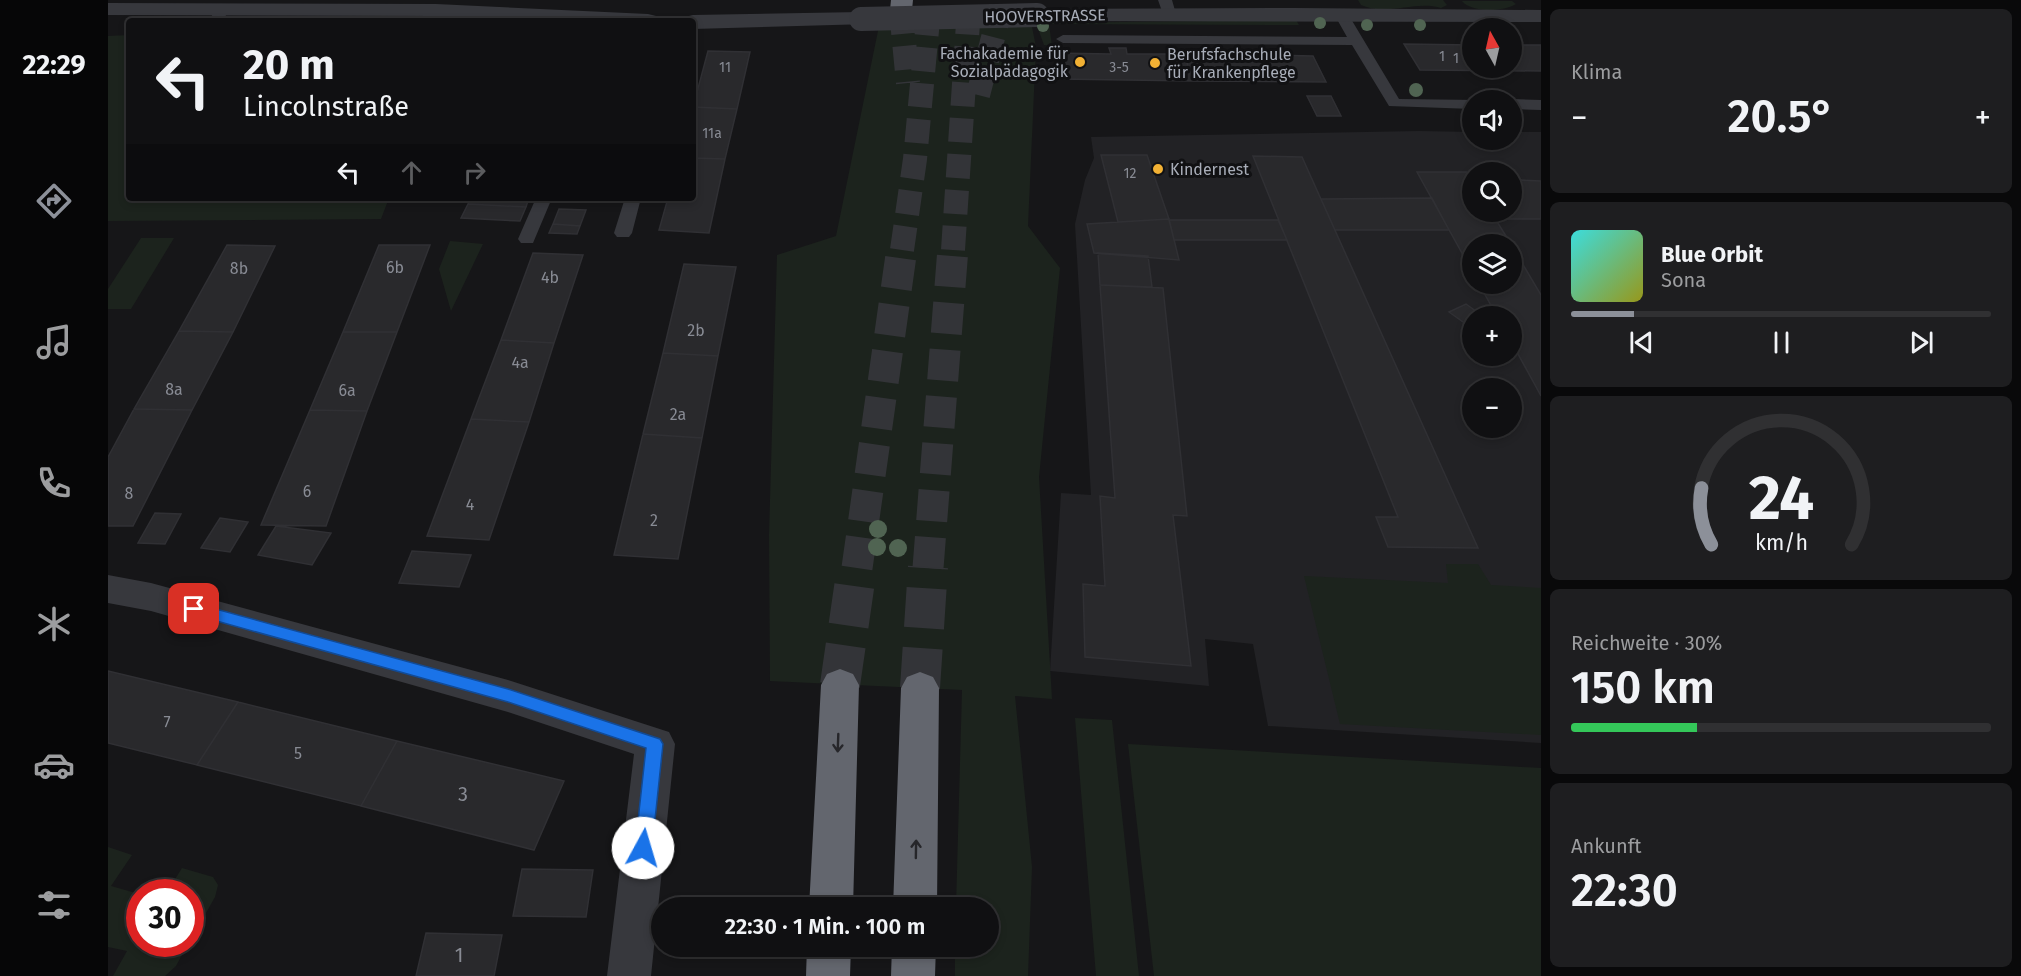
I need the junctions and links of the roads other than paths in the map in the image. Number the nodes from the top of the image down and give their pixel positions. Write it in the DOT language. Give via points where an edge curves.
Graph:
graph roads {
  1 [pos="1167,7"];
  2 [pos="108,9"];
  3 [pos="1348,10"];
  4 [pos="219,15"];
  5 [pos="1541,16"];
  6 [pos="580,18"];
  7 [pos="696,22"];
  8 [pos="1063,39"];
  9 [pos="1357,41"];
  10 [pos="1462,104"];
  11 [pos="1522,104"];
  12 [pos="1541,105"];
  13 [pos="543,201"];
  14 [pos="632,201"];
  15 [pos="623,233"];
  16 [pos="527,239"];
  17 [pos="108,589"];
  18 [pos="840,685"];
  19 [pos="920,688"];
  20 [pos="831,897"];
  21 [pos="915,897"];
  22 [pos="829,957"];
  23 [pos="914,957"];
  24 [pos="629,976"];
  25 [pos="828,976"];
  26 [pos="913,976"];
  1 -- 3 [label="street, HOOVERSTRASSE"];
  1 -- 7 [label="street, HOOVERSTRASSE, bridge" via="1037,15"];
  2 -- 4 [label="street"];
  3 -- 5 [label="street, HOOVERSTRASSE"];
  3 -- 9 [label="lane"];
  4 -- 6 [label="street" via="436,10"];
  8 -- 9 [label="lane"];
  9 -- 10 [label="lane" via="1394,103"];
  11 -- 12 [label="lane"];
  13 -- 16 [label="lane"];
  14 -- 15 [label="lane"];
  17 -- 24 [label="street" via="151,597 508,696 655,744"];
  18 -- 20 [label="highway, one-way"];
  21 -- 19 [label="highway, one-way"];
  22 -- 25 [label="highway"];
  23 -- 26 [label="highway"];
}
